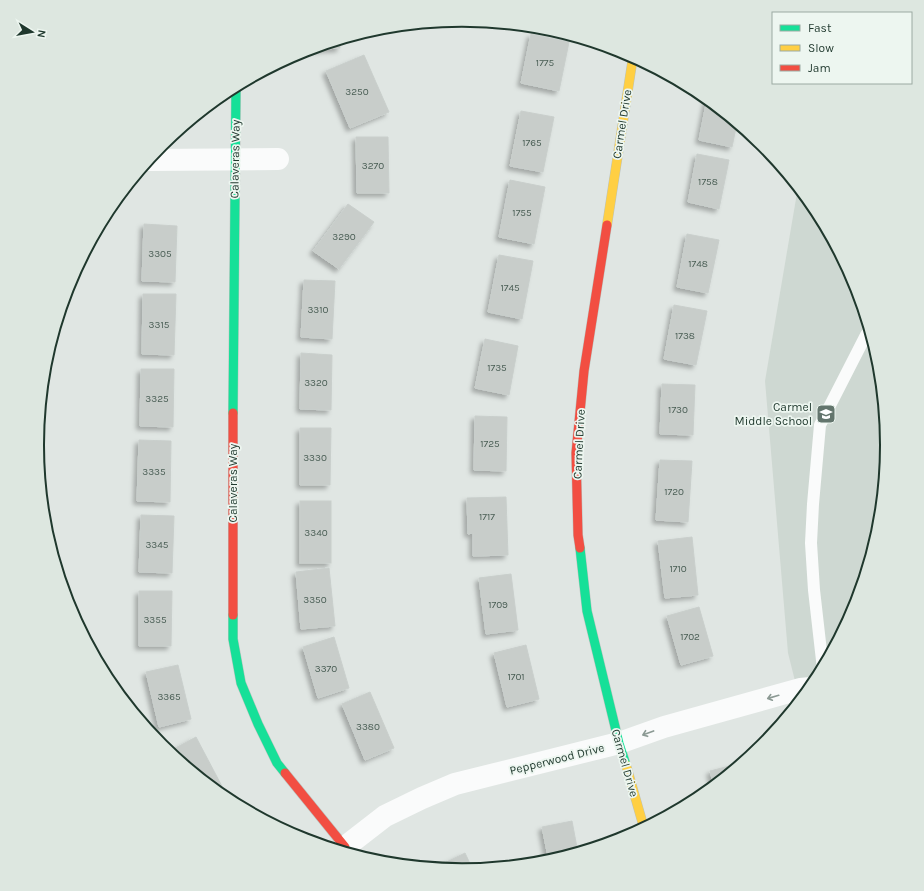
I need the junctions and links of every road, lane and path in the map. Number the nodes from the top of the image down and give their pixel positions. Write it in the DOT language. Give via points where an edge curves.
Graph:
graph roads {
  1 [pos="632,63"];
  2 [pos="236,94"];
  3 [pos="156,160"];
  4 [pos="235,160"];
  5 [pos="278,160"];
  6 [pos="866,336"];
  7 [pos="822,659"];
  8 [pos="802,689"];
  9 [pos="619,744"];
  10 [pos="643,823"];
  11 [pos="341,846"];
  12 [pos="345,847"];
  1 -- 9 [label="street, Carmel Drive" via="584,371 576,453 578,535 587,611"];
  2 -- 4 [label="street, Calaveras Way"];
  3 -- 4 [label="street"];
  4 -- 5 [label="street"];
  4 -- 11 [label="street, Calaveras Way" via="233,639 241,683 277,764"];
  6 -- 7 [label="lane" via="820,425 811,543"];
  8 -- 9 [label="street, Pepperwood Drive, one-way" via="664,727"];
  9 -- 10 [label="street, Carmel Drive"];
  9 -- 12 [label="street, Pepperwood Drive" via="455,784 385,816"];
}
